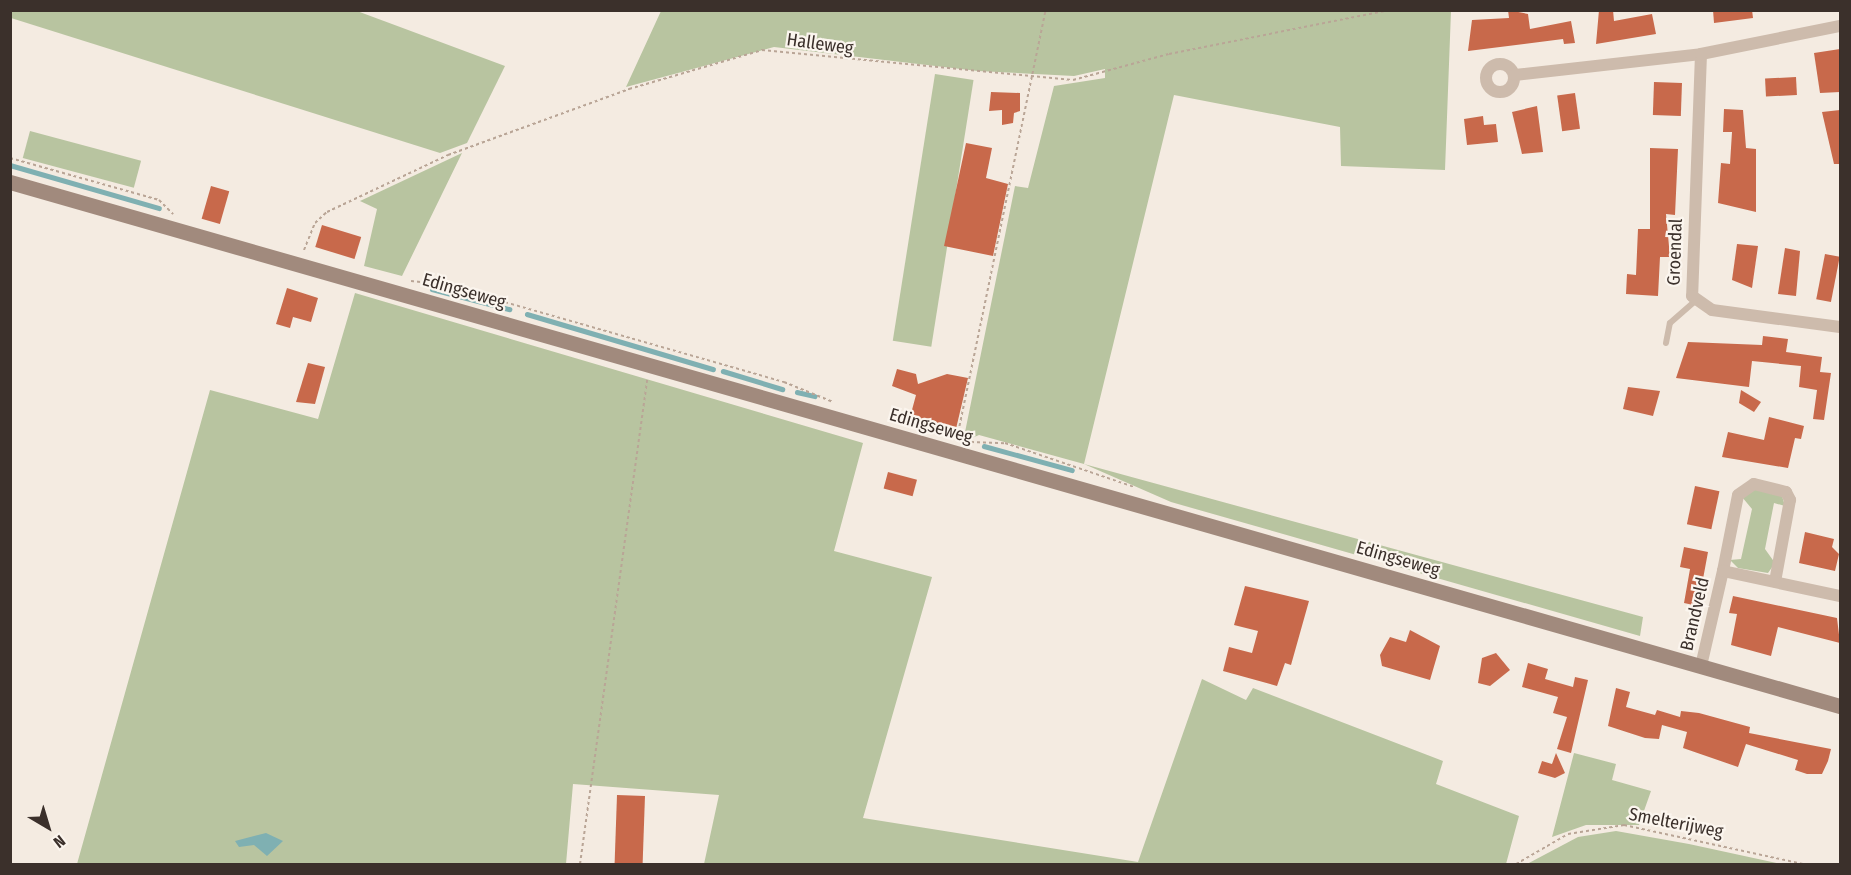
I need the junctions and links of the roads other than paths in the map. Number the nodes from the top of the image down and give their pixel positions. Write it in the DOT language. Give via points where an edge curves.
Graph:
graph roads {
  1 [pos="1840,26"];
  2 [pos="1701,54"];
  3 [pos="1515,75"];
  4 [pos="10,182"];
  5 [pos="1695,301"];
  6 [pos="1840,327"];
  7 [pos="1666,343"];
  8 [pos="1723,571"];
  9 [pos="1775,582"];
  10 [pos="1840,596"];
  11 [pos="1701,666"];
  12 [pos="1840,706"];
  1 -- 2 [label="street"];
  2 -- 3 [label="street"];
  2 -- 5 [label="street, Groendal"];
  4 -- 11 [label="main road, Edingseweg"];
  5 -- 6 [label="street, Groendal" via="1712,310"];
  5 -- 7 [label="lane" via="1670,322"];
  8 -- 9 [label="street, Brandveld"];
  8 -- 9 [label="street, Brandveld" via="1738,495 1754,484 1786,492 1790,500"];
  8 -- 11 [label="street, Brandveld"];
  9 -- 10 [label="street, Brandveld"];
  11 -- 12 [label="main road, Edingseweg"];
}
